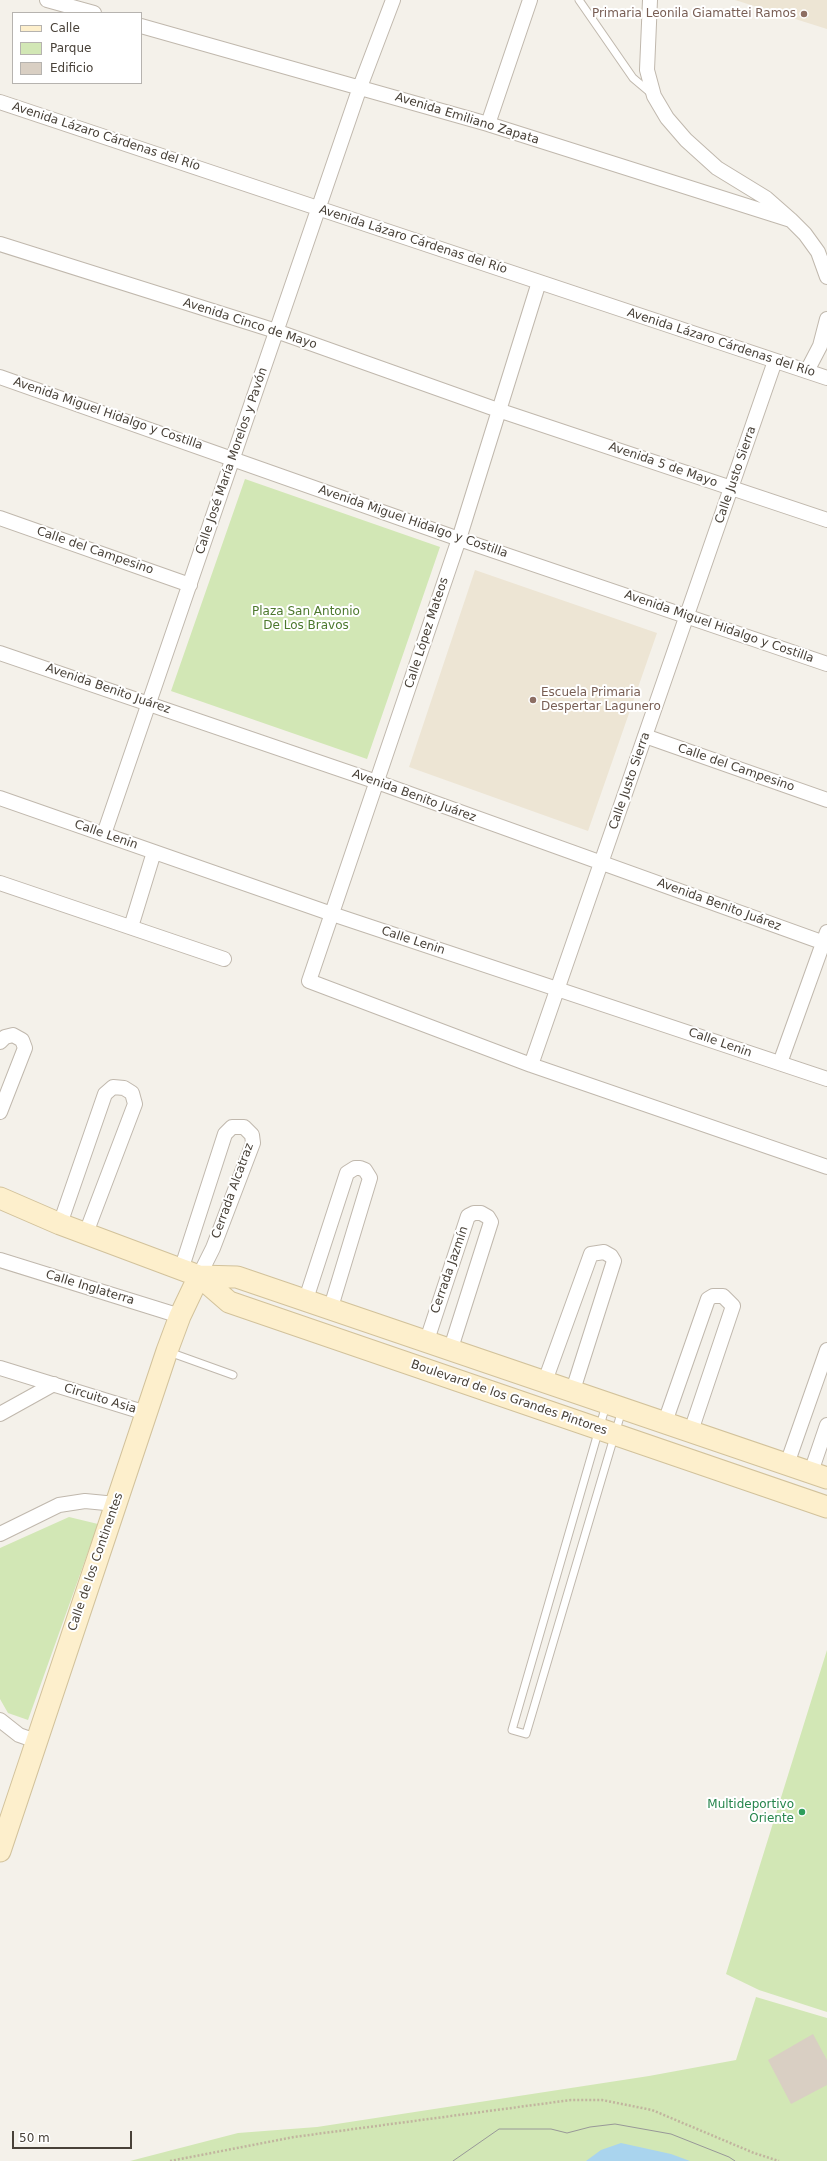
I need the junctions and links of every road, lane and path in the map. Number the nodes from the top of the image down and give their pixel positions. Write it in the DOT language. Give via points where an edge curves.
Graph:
graph roads {
  1 [pos="47,0"];
  2 [pos="393,0"];
  3 [pos="530,0"];
  4 [pos="579,0"];
  5 [pos="650,0"];
  6 [pos="90,12"];
  7 [pos="142,26"];
  8 [pos="360,87"];
  9 [pos="654,96"];
  10 [pos="0,102"];
  11 [pos="488,124"];
  12 [pos="318,208"];
  13 [pos="791,220"];
  14 [pos="0,244"];
  15 [pos="827,277"];
  16 [pos="539,282"];
  17 [pos="827,319"];
  18 [pos="276,332"];
  19 [pos="776,361"];
  20 [pos="807,371"];
  21 [pos="0,376"];
  22 [pos="827,378"];
  23 [pos="498,410"];
  24 [pos="233,458"];
  25 [pos="731,488"];
  26 [pos="0,518"];
  27 [pos="827,520"];
  28 [pos="459,539"];
  29 [pos="190,585"];
  30 [pos="687,616"];
  31 [pos="0,653"];
  32 [pos="827,664"];
  33 [pos="149,703"];
  34 [pos="645,736"];
  35 [pos="377,782"];
  36 [pos="0,798"];
  37 [pos="827,800"];
  38 [pos="104,834"];
  39 [pos="154,852"];
  40 [pos="601,863"];
  41 [pos="0,883"];
  42 [pos="332,914"];
  43 [pos="130,928"];
  44 [pos="826,939"];
  45 [pos="224,959"];
  46 [pos="558,988"];
  47 [pos="0,1042"];
  48 [pos="780,1064"];
  49 [pos="531,1065"];
  50 [pos="827,1079"];
  51 [pos="0,1112"];
  52 [pos="827,1167"];
  53 [pos="0,1198"];
  54 [pos="60,1224"];
  55 [pos="86,1233"];
  56 [pos="0,1260"];
  57 [pos="190,1273"];
  58 [pos="306,1299"];
  59 [pos="331,1307"];
  60 [pos="180,1316"];
  61 [pos="426,1340"];
  62 [pos="451,1348"];
  63 [pos="827,1350"];
  64 [pos="167,1351"];
  65 [pos="0,1368"];
  66 [pos="548,1374"];
  67 [pos="233,1375"];
  68 [pos="575,1383"];
  69 [pos="54,1384"];
  70 [pos="615,1405"];
  71 [pos="146,1413"];
  72 [pos="0,1414"];
  73 [pos="665,1422"];
  74 [pos="827,1425"];
  75 [pos="606,1431"];
  76 [pos="691,1431"];
  77 [pos="787,1464"];
  78 [pos="819,1475"];
  79 [pos="116,1504"];
  80 [pos="827,1507"];
  81 [pos="0,1534"];
  82 [pos="0,1720"];
  83 [pos="36,1742"];
  84 [pos="1,1844"];
  85 [pos="170,2161"];
  86 [pos="778,2161"];
  1 -- 6 [label="street"];
  2 -- 8 [label="street, Calle José María Morelos y Pavón"];
  3 -- 11 [label="street"];
  4 -- 9 [label="lane" via="633,78"];
  5 -- 9 [label="street" via="647,70"];
  7 -- 8 [label="street, Avenida Emiliano Zapata"];
  8 -- 11 [label="street, Avenida Emiliano Zapata"];
  8 -- 12 [label="street, Calle José María Morelos y Pavón"];
  9 -- 13 [label="street" via="667,118 700,154 717,168 766,198"];
  10 -- 12 [label="street, Avenida Lázaro Cárdenas del Río"];
  11 -- 13 [label="street, Avenida Emiliano Zapata"];
  12 -- 16 [label="street, Avenida Lázaro Cárdenas del Río"];
  12 -- 18 [label="street, Calle José María Morelos y Pavón"];
  13 -- 15 [label="street" via="818,252"];
  14 -- 18 [label="street, Avenida Cinco de Mayo"];
  16 -- 19 [label="street, Avenida Lázaro Cárdenas del Río"];
  16 -- 23 [label="street, Calle López Mateos"];
  17 -- 20 [label="street" via="820,346"];
  18 -- 23 [label="street, Avenida Cinco de Mayo"];
  18 -- 24 [label="street, Calle José María Morelos y Pavón"];
  19 -- 20 [label="street, Avenida Lázaro Cárdenas del Río"];
  19 -- 25 [label="street, Calle Justo Sierra"];
  20 -- 22 [label="street, Avenida Lázaro Cárdenas del Río"];
  21 -- 24 [label="street, Avenida Miguel Hidalgo y Costilla"];
  23 -- 25 [label="street, Avenida 5 de Mayo"];
  23 -- 28 [label="street, Calle López Mateos"];
  24 -- 28 [label="street, Avenida Miguel Hidalgo y Costilla"];
  24 -- 29 [label="street, Calle José María Morelos y Pavón"];
  25 -- 27 [label="street, Avenida 5 de Mayo"];
  25 -- 30 [label="street, Calle Justo Sierra"];
  26 -- 29 [label="street, Calle del Campesino"];
  28 -- 30 [label="street, Avenida Miguel Hidalgo y Costilla"];
  28 -- 35 [label="street, Calle López Mateos"];
  29 -- 33 [label="street, Calle José María Morelos y Pavón"];
  30 -- 32 [label="street, Avenida Miguel Hidalgo y Costilla"];
  30 -- 34 [label="street, Calle Justo Sierra"];
  31 -- 33 [label="street, Avenida Benito Juárez"];
  33 -- 35 [label="street, Avenida Benito Juárez"];
  33 -- 38 [label="street, Calle José María Morelos y Pavón"];
  34 -- 37 [label="street, Calle del Campesino"];
  34 -- 40 [label="street, Calle Justo Sierra"];
  35 -- 40 [label="street, Avenida Benito Juárez"];
  35 -- 42 [label="street, Calle López Mateos"];
  36 -- 38 [label="street, Calle Lenin"];
  38 -- 39 [label="street, Calle Lenin"];
  39 -- 42 [label="street, Calle Lenin"];
  39 -- 43 [label="street"];
  40 -- 44 [label="street, Avenida Benito Juárez"];
  40 -- 46 [label="street, Calle Justo Sierra"];
  41 -- 43 [label="street"];
  42 -- 46 [label="street, Calle Lenin"];
  42 -- 49 [label="street, Calle López Mateos" via="309,981"];
  43 -- 45 [label="street"];
  44 -- 48 [label="street"];
  46 -- 48 [label="street, Calle Lenin"];
  46 -- 49 [label="street, Calle Justo Sierra"];
  47 -- 51 [label="street" via="12,1035 22,1040 25,1048"];
  48 -- 50 [label="street, Calle Lenin"];
  49 -- 52 [label="street"];
  53 -- 54 [label="street, Boulevard de los Grandes Pintores"];
  54 -- 55 [label="street, Boulevard de los Grandes Pintores"];
  54 -- 55 [label="street" via="105,1094 113,1087 124,1088 132,1093 134,1104"];
  55 -- 57 [label="street, Boulevard de los Grandes Pintores"];
  56 -- 60 [label="street, Calle Inglaterra"];
  57 -- 57 [label="street, Cerrada Alcatraz" via="225,1134 232,1127 244,1127 252,1135 253,1143 213,1248"];
  57 -- 58 [label="street, Boulevard de los Grandes Pintores" via="237,1277"];
  57 -- 60 [label="street, Calle de los Continentes"];
  57 -- 75 [label="street, Boulevard de los Grandes Pintores" via="229,1302"];
  58 -- 59 [label="street, Boulevard de los Grandes Pintores"];
  58 -- 59 [label="street" via="347,1173 354,1168 360,1168 365,1170 370,1178"];
  59 -- 61 [label="street, Boulevard de los Grandes Pintores"];
  60 -- 64 [label="street, Calle de los Continentes"];
  61 -- 62 [label="street, Boulevard de los Grandes Pintores"];
  61 -- 62 [label="street, Cerrada Jazmín" via="468,1216 481,1213 491,1222"];
  62 -- 66 [label="street, Boulevard de los Grandes Pintores"];
  63 -- 77 [label="street"];
  64 -- 67 [label="lane"];
  64 -- 71 [label="street, Calle de los Continentes"];
  65 -- 69 [label="street, Circuito Asia"];
  66 -- 68 [label="street, Boulevard de los Grandes Pintores"];
  66 -- 68 [label="street" via="591,1254 604,1252 614,1261"];
  68 -- 70 [label="street, Boulevard de los Grandes Pintores"];
  69 -- 71 [label="street, Circuito Asia"];
  69 -- 72 [label="street, Circuito Asia"];
  70 -- 73 [label="street, Boulevard de los Grandes Pintores"];
  70 -- 75 [label="lane"];
  70 -- 75 [label="lane"];
  71 -- 79 [label="street, Calle de los Continentes"];
  73 -- 76 [label="street, Boulevard de los Grandes Pintores"];
  73 -- 76 [label="street" via="708,1299 723,1296 733,1306"];
  74 -- 78 [label="street"];
  75 -- 75 [label="lane" via="512,1730 526,1734"];
  75 -- 80 [label="street, Boulevard de los Grandes Pintores"];
  76 -- 77 [label="street, Boulevard de los Grandes Pintores"];
  77 -- 78 [label="street, Boulevard de los Grandes Pintores"];
  79 -- 81 [label="street" via="85,1501 59,1504"];
  79 -- 83 [label="street, Calle de los Continentes"];
  82 -- 83 [label="street" via="20,1735"];
  83 -- 84 [label="street, Calle de los Continentes"];
  85 -- 86 [label="path" via="294,2137 571,2100 602,2100 652,2110"];
}
